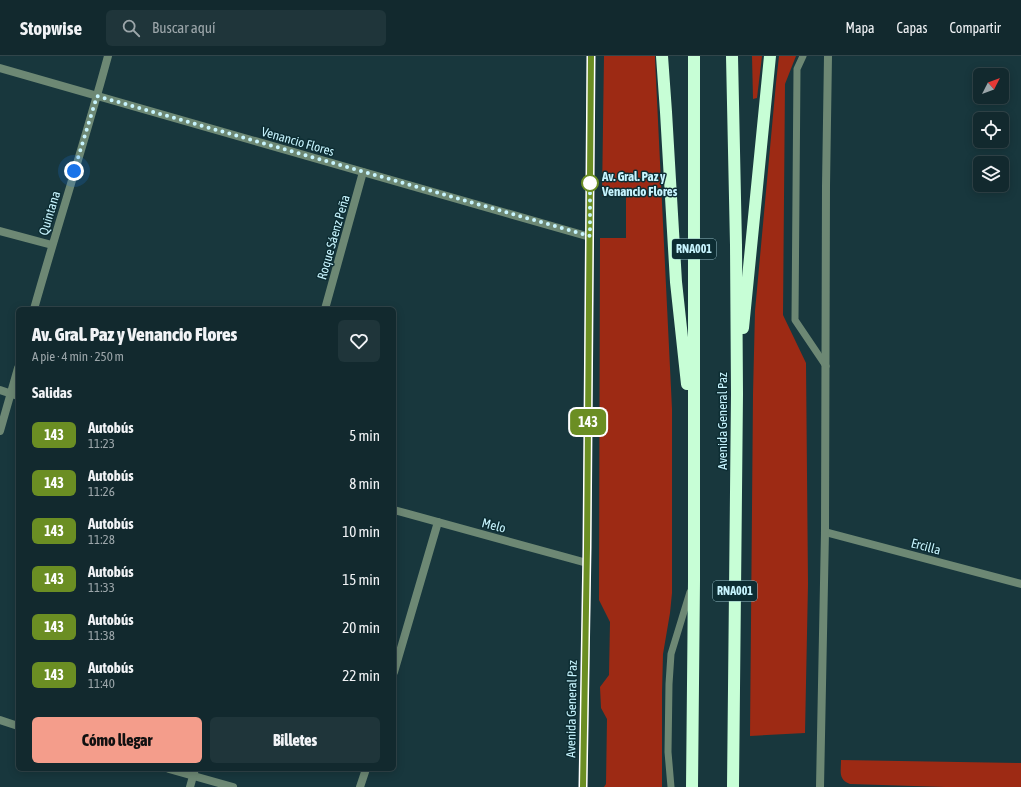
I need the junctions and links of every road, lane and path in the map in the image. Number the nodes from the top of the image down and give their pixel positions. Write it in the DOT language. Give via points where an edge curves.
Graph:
graph roads {
  1 [pos="108,56"];
  2 [pos="591,56"];
  3 [pos="662,56"];
  4 [pos="694,56"];
  5 [pos="732,56"];
  6 [pos="770,56"];
  7 [pos="803,56"];
  8 [pos="828,56"];
  9 [pos="0,68"];
  10 [pos="97,96"];
  11 [pos="364,172"];
  12 [pos="0,231"];
  13 [pos="590,236"];
  14 [pos="52,245"];
  15 [pos="35,307"];
  16 [pos="326,307"];
  17 [pos="826,366"];
  18 [pos="16,382"];
  19 [pos="0,390"];
  20 [pos="737,394"];
  21 [pos="14,395"];
  22 [pos="0,431"];
  23 [pos="694,441"];
  24 [pos="396,511"];
  25 [pos="438,522"];
  26 [pos="825,532"];
  27 [pos="587,563"];
  28 [pos="694,581"];
  29 [pos="1021,584"];
  30 [pos="396,665"];
  31 [pos="0,720"];
  32 [pos="16,725"];
  33 [pos="365,771"];
  34 [pos="194,772"];
  35 [pos="190,787"];
  36 [pos="233,787"];
  37 [pos="360,787"];
  38 [pos="583,787"];
  39 [pos="671,787"];
  40 [pos="692,787"];
  41 [pos="733,787"];
  42 [pos="820,787"];
  1 -- 10 [label="street, Quintana"];
  2 -- 13 [label="street, Avenida General Paz"];
  3 -- 23 [label="highway" via="676,282"];
  4 -- 23 [label="highway, RNA001"];
  5 -- 20 [label="highway, Avenida General Paz / RNA001"];
  6 -- 20 [label="highway"];
  7 -- 17 [label="lane" via="797,69 795,320"];
  8 -- 17 [label="street"];
  9 -- 10 [label="street, Venancio Flores"];
  10 -- 11 [label="street, Venancio Flores"];
  10 -- 14 [label="street, Quintana"];
  11 -- 13 [label="street, Venancio Flores"];
  11 -- 16 [label="street, Roque Sáenz Peña"];
  12 -- 14 [label="street"];
  13 -- 27 [label="street, Avenida General Paz"];
  14 -- 15 [label="street, Quintana"];
  17 -- 26 [label="street"];
  18 -- 21 [label="street"];
  19 -- 21 [label="street"];
  20 -- 41 [label="highway, Avenida General Paz / RNA001"];
  21 -- 22 [label="street"];
  23 -- 28 [label="highway, RNA001"];
  24 -- 25 [label="street, Melo"];
  25 -- 27 [label="street, Melo"];
  25 -- 30 [label="street"];
  26 -- 29 [label="street, Ercilla"];
  26 -- 42 [label="street"];
  27 -- 38 [label="street, Avenida General Paz"];
  28 -- 39 [label="lane" via="671,654 668,752"];
  28 -- 40 [label="highway, RNA001"];
  31 -- 32 [label="street"];
  33 -- 37 [label="street"];
  34 -- 35 [label="street"];
  34 -- 36 [label="street"];
}
